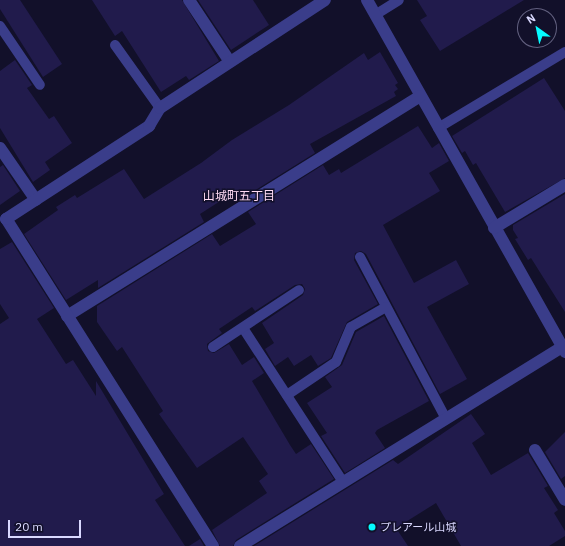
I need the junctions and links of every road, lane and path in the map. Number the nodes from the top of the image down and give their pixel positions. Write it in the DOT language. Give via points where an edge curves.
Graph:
graph roads {
  1 [pos="189,0"];
  2 [pos="325,0"];
  3 [pos="367,0"];
  4 [pos="399,0"];
  5 [pos="375,15"];
  6 [pos="0,26"];
  7 [pos="115,45"];
  8 [pos="565,52"];
  9 [pos="230,62"];
  10 [pos="40,85"];
  11 [pos="420,96"];
  12 [pos="160,108"];
  13 [pos="438,128"];
  14 [pos="0,148"];
  15 [pos="565,185"];
  16 [pos="36,200"];
  17 [pos="494,228"];
  18 [pos="360,257"];
  19 [pos="299,290"];
  20 [pos="386,307"];
  21 [pos="67,316"];
  22 [pos="243,328"];
  23 [pos="214,347"];
  24 [pos="563,349"];
  25 [pos="287,395"];
  26 [pos="446,419"];
  27 [pos="535,450"];
  28 [pos="343,482"];
  29 [pos="565,500"];
  30 [pos="213,546"];
  31 [pos="240,546"];
  1 -- 9 [label="street"];
  2 -- 9 [label="street"];
  3 -- 5 [label="street"];
  4 -- 5 [label="lane"];
  5 -- 11 [label="street"];
  6 -- 10 [label="lane"];
  7 -- 12 [label="lane"];
  8 -- 13 [label="lane"];
  9 -- 12 [label="street"];
  11 -- 13 [label="street"];
  11 -- 21 [label="street"];
  12 -- 16 [label="street" via="149,126"];
  13 -- 17 [label="street"];
  14 -- 16 [label="street"];
  15 -- 17 [label="street"];
  16 -- 21 [label="street" via="6,219"];
  17 -- 24 [label="street"];
  18 -- 20 [label="lane"];
  19 -- 22 [label="lane"];
  20 -- 25 [label="lane" via="351,327 336,362"];
  20 -- 26 [label="lane"];
  21 -- 30 [label="street"];
  22 -- 23 [label="lane"];
  22 -- 25 [label="lane"];
  24 -- 26 [label="street"];
  25 -- 28 [label="lane"];
  26 -- 28 [label="street"];
  27 -- 29 [label="street"];
  28 -- 31 [label="street"];
}
